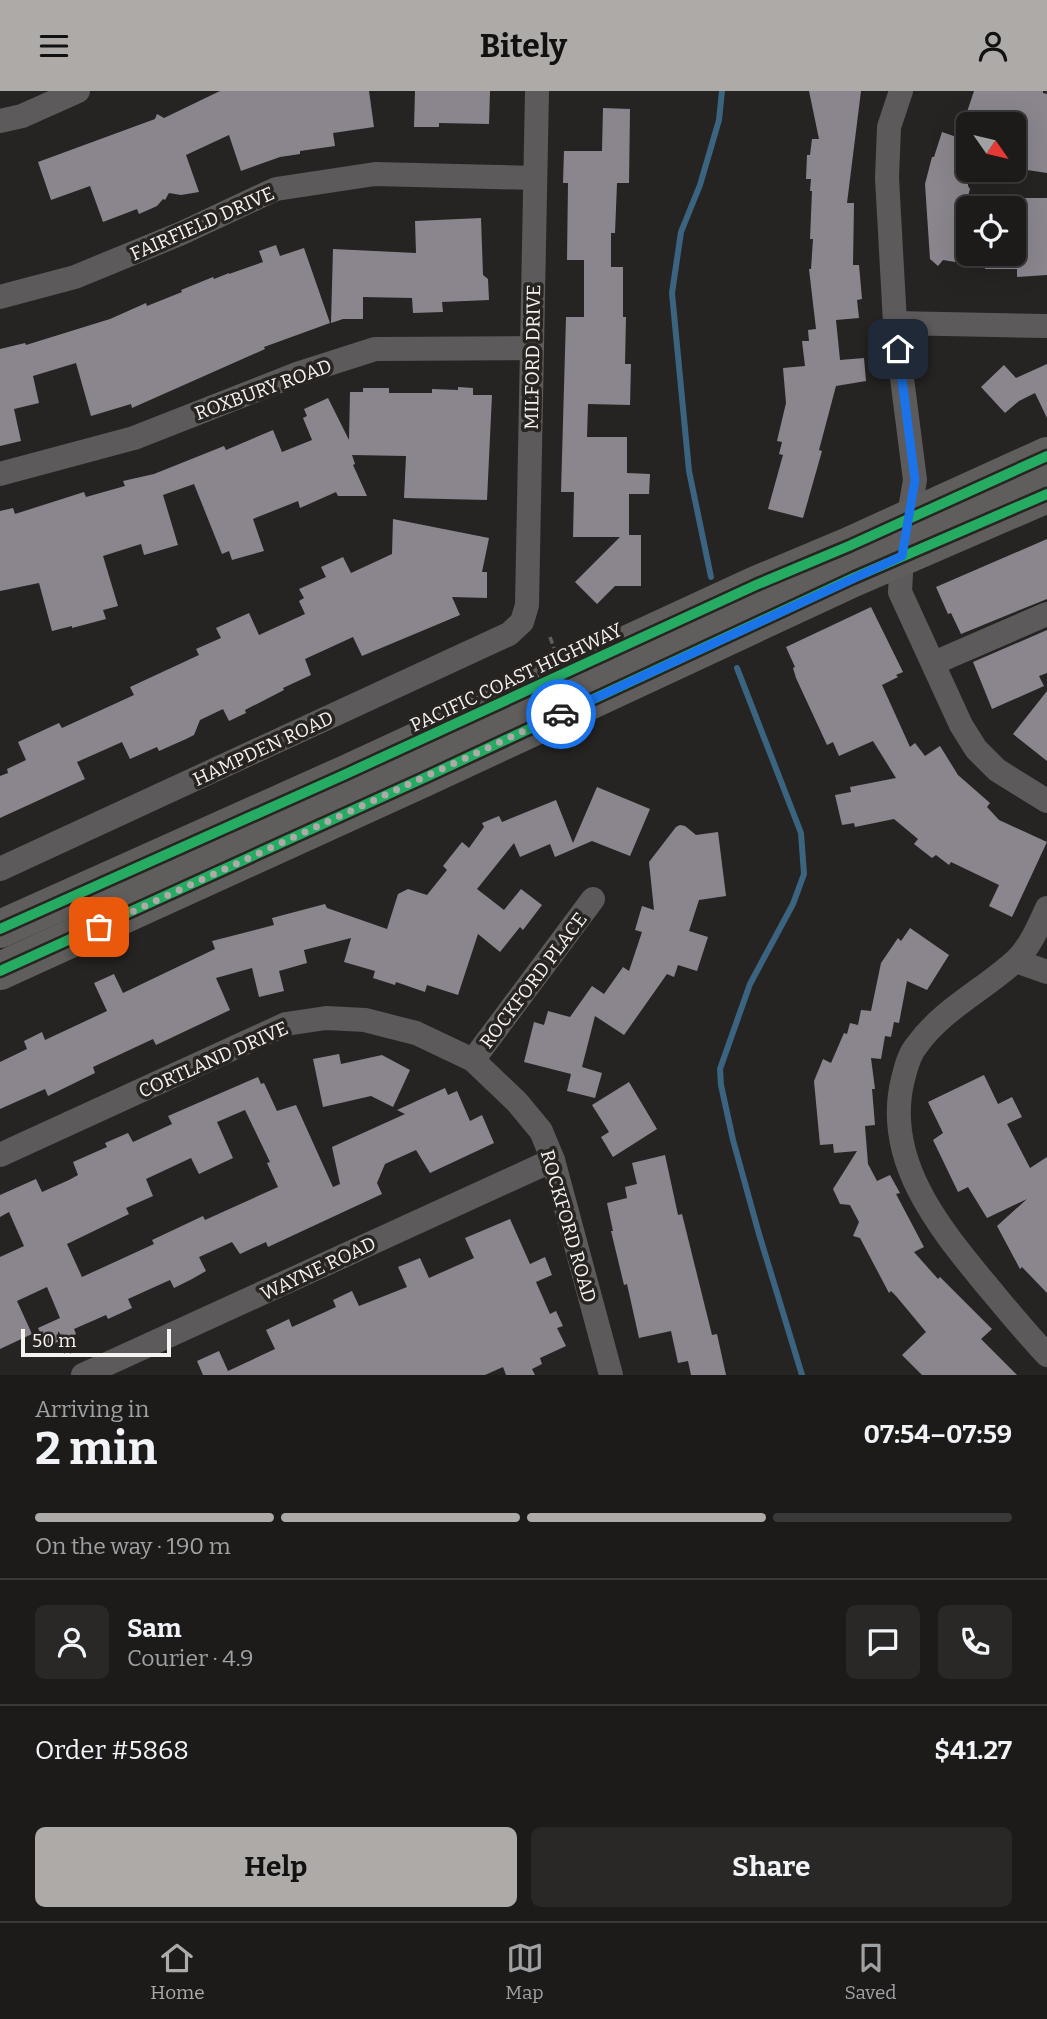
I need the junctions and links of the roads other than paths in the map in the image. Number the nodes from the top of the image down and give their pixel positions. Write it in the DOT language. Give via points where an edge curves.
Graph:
graph roads {
  1 [pos="78,91"];
  2 [pos="537,91"];
  3 [pos="901,91"];
  4 [pos="0,121"];
  5 [pos="535,178"];
  6 [pos="0,297"];
  7 [pos="895,323"];
  8 [pos="1047,326"];
  9 [pos="532,348"];
  10 [pos="1047,457"];
  11 [pos="0,474"];
  12 [pos="1047,494"];
  13 [pos="908,519"];
  14 [pos="902,556"];
  15 [pos="764,600"];
  16 [pos="1047,614"];
  17 [pos="522,621"];
  18 [pos="653,652"];
  19 [pos="933,663"];
  20 [pos="1047,801"];
  21 [pos="0,869"];
  22 [pos="593,899"];
  23 [pos="1047,908"];
  24 [pos="0,929"];
  25 [pos="1016,961"];
  26 [pos="0,971"];
  27 [pos="1047,972"];
  28 [pos="473,1060"];
  29 [pos="0,1155"];
  30 [pos="553,1160"];
  31 [pos="1047,1355"];
  32 [pos="83,1375"];
  33 [pos="611,1375"];
  1 -- 4 [label="street"];
  2 -- 5 [label="street, MILFORD DRIVE"];
  3 -- 7 [label="street" via="889,127 887,179"];
  5 -- 6 [label="street, FAIRFIELD DRIVE" via="375,174 276,189 75,277"];
  5 -- 9 [label="street, MILFORD DRIVE"];
  7 -- 8 [label="street"];
  7 -- 13 [label="street" via="915,480"];
  9 -- 11 [label="street, ROXBURY ROAD" via="375,349 134,438"];
  9 -- 17 [label="street, MILFORD DRIVE" via="527,605"];
  10 -- 13 [label="highway, PACIFIC COAST HIGHWAY"];
  12 -- 14 [label="highway, PACIFIC COAST HIGHWAY"];
  13 -- 14 [label="street"];
  13 -- 15 [label="highway, PACIFIC COAST HIGHWAY"];
  14 -- 15 [label="highway, PACIFIC COAST HIGHWAY"];
  14 -- 19 [label="street" via="900,592"];
  15 -- 18 [label="highway, PACIFIC COAST HIGHWAY"];
  16 -- 19 [label="street"];
  17 -- 21 [label="street, HAMPDEN ROAD" via="509,634"];
  18 -- 24 [label="highway, PACIFIC COAST HIGHWAY" via="334,780"];
  18 -- 26 [label="highway, PACIFIC COAST HIGHWAY" via="414,783"];
  19 -- 20 [label="street" via="976,749 997,770"];
  22 -- 28 [label="street, ROCKFORD PLACE"];
  23 -- 25 [label="street"];
  25 -- 27 [label="street"];
  25 -- 31 [label="street" via="916,1045 897,1107 915,1184 942,1230"];
  28 -- 29 [label="street, CORTLAND DRIVE" via="416,1033 365,1020 326,1018 286,1024"];
  28 -- 30 [label="street, ROCKFORD ROAD" via="533,1121"];
  30 -- 32 [label="street, WAYNE ROAD"];
  30 -- 33 [label="street, ROCKFORD ROAD"];
}
